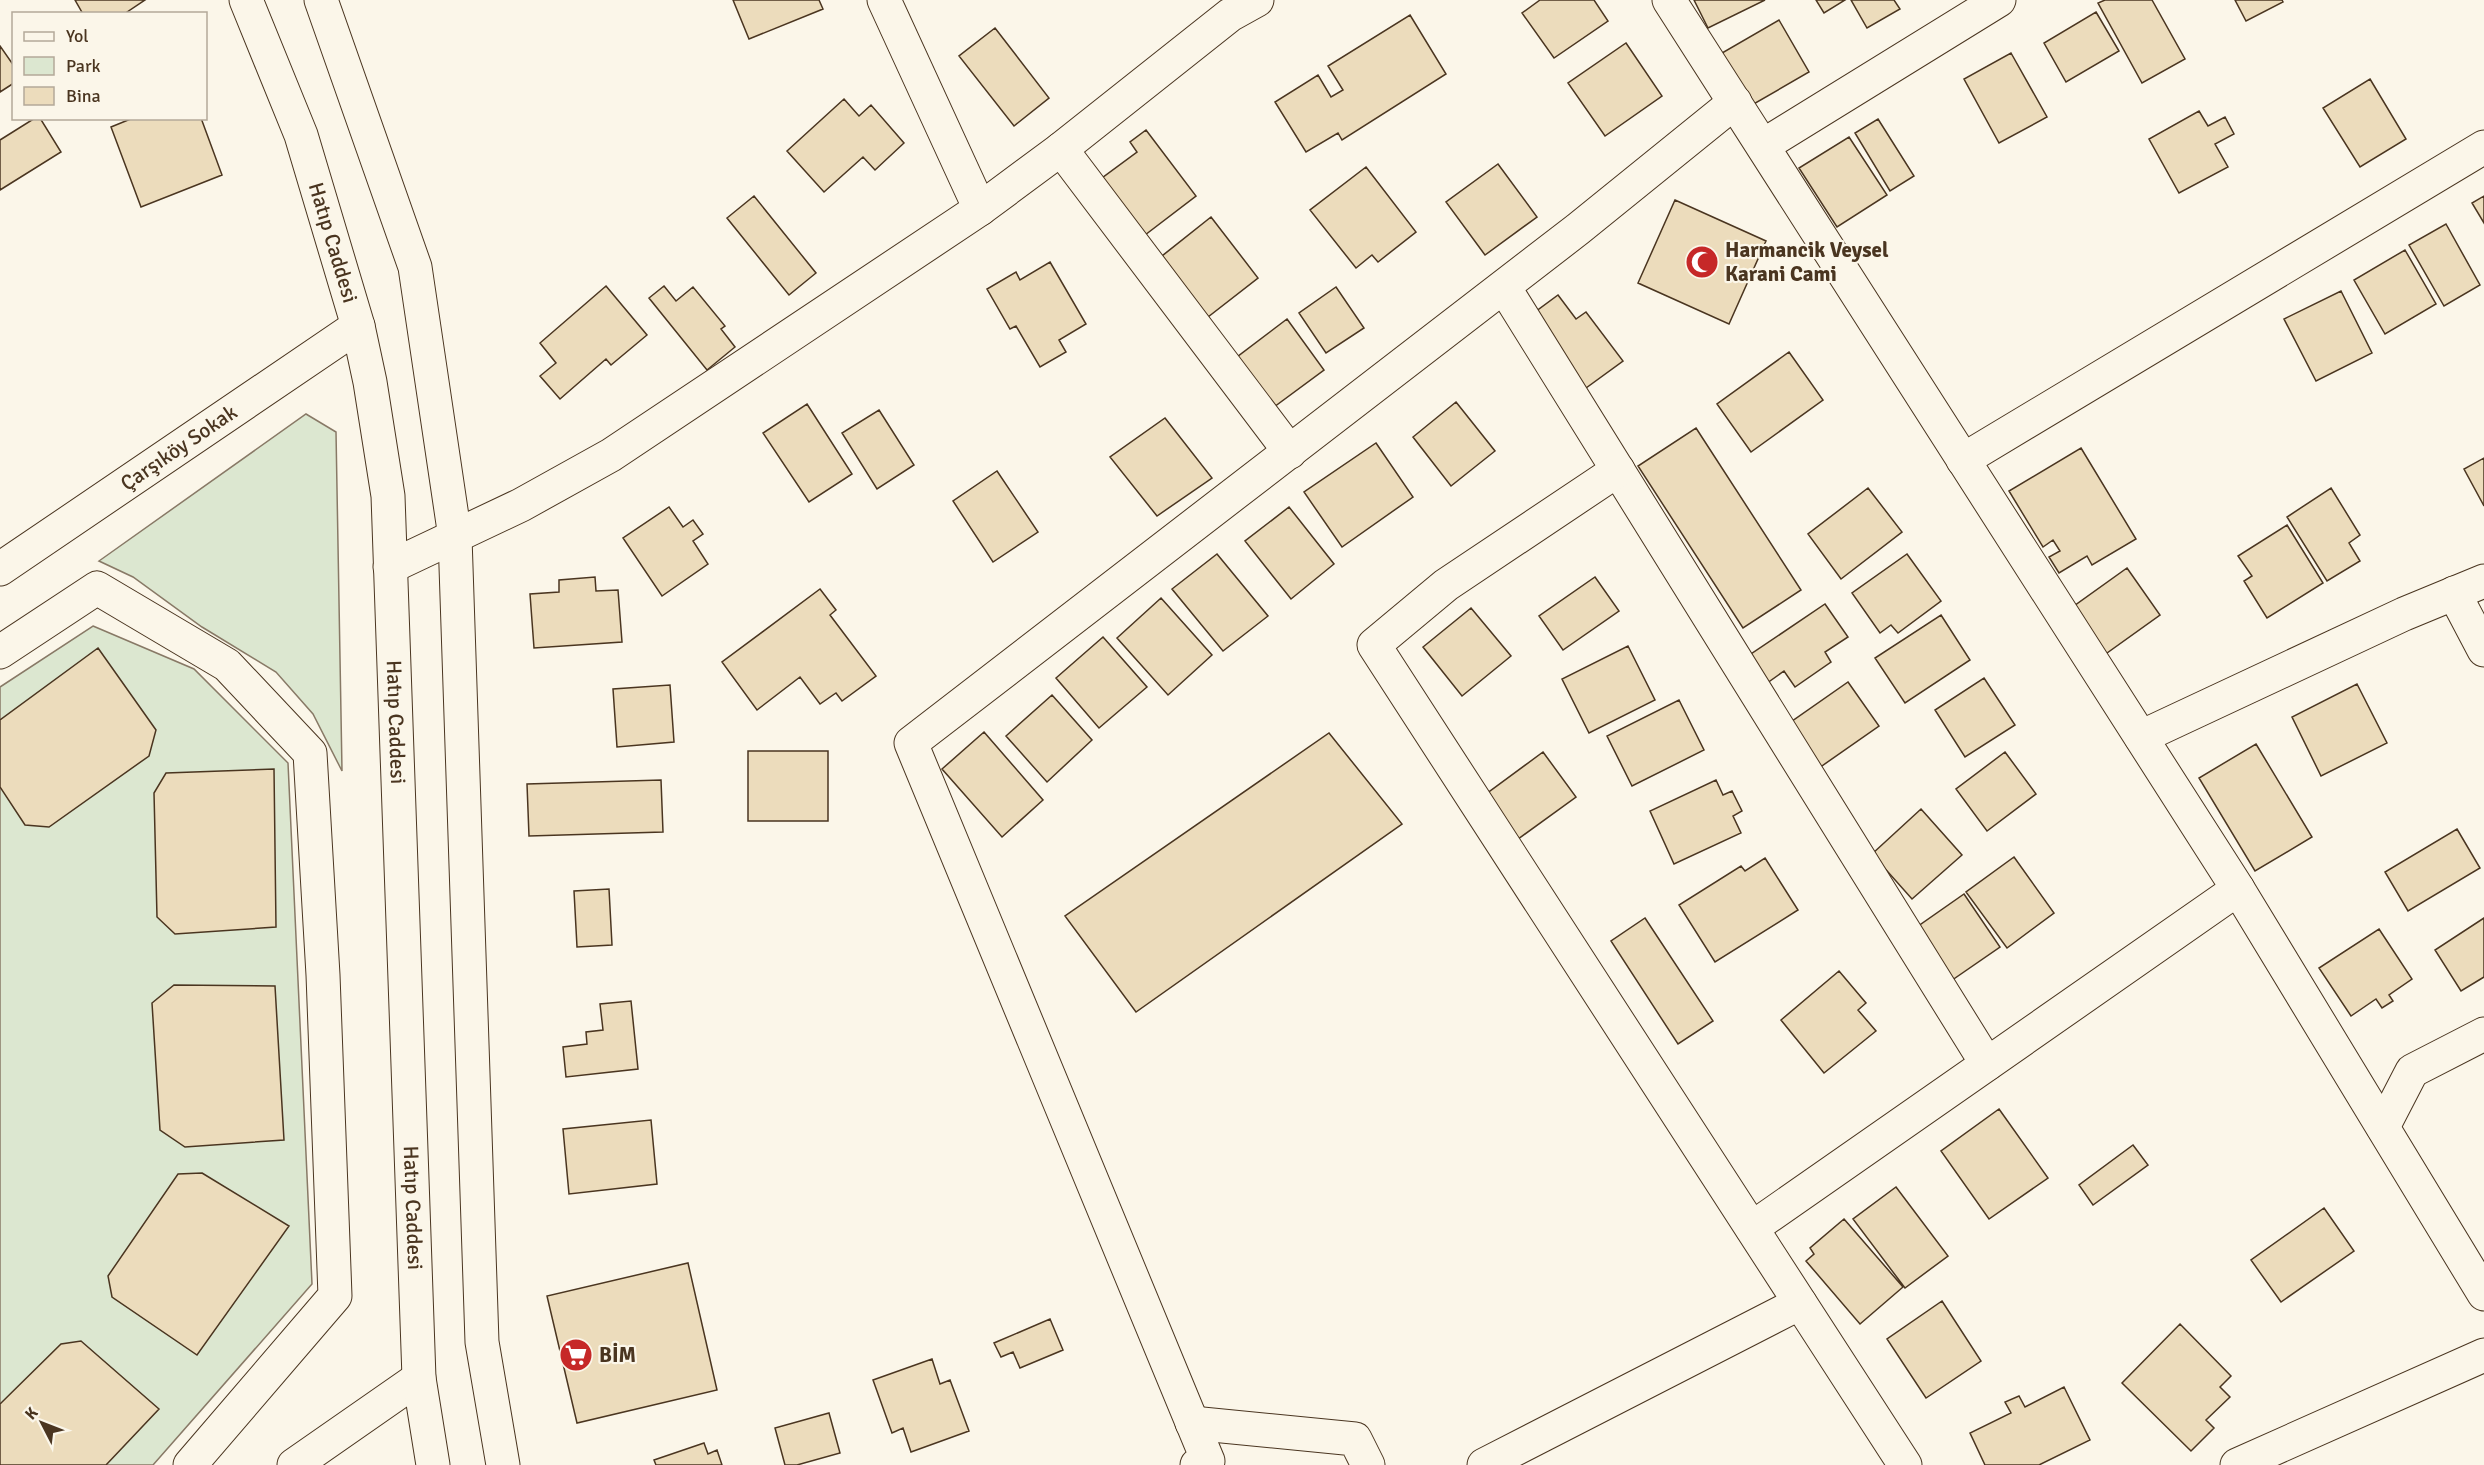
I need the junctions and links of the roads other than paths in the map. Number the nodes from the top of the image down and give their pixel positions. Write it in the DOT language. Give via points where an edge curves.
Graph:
graph roads {
  1 [pos="246,0"];
  2 [pos="321,0"];
  3 [pos="884,0"];
  4 [pos="1669,0"];
  5 [pos="1999,0"];
  6 [pos="1235,5"];
  7 [pos="1735,102"];
  8 [pos="1764,145"];
  9 [pos="2484,147"];
  10 [pos="1061,149"];
  11 [pos="980,209"];
  12 [pos="1504,287"];
  13 [pos="358,326"];
  14 [pos="1290,452"];
  15 [pos="1964,460"];
  16 [pos="1618,470"];
  17 [pos="454,537"];
  18 [pos="390,567"];
  19 [pos="0,569"];
  20 [pos="2484,581"];
  21 [pos="2454,593"];
  22 [pos="2484,650"];
  23 [pos="0,652"];
  24 [pos="2141,737"];
  25 [pos="2238,889"];
  26 [pos="2484,1034"];
  27 [pos="1987,1064"];
  28 [pos="2383,1127"];
  29 [pos="1752,1228"];
  30 [pos="2484,1293"];
  31 [pos="1800,1303"];
  32 [pos="2484,1355"];
  33 [pos="419,1378"];
  34 [pos="1192,1423"];
  35 [pos="1205,1464"];
  36 [pos="190,1465"];
  37 [pos="294,1465"];
  38 [pos="433,1465"];
  39 [pos="503,1465"];
  40 [pos="1368,1465"];
  41 [pos="1484,1465"];
  42 [pos="1905,1465"];
  43 [pos="2237,1465"];
  1 -- 13 [label="street, Hatıp Caddesi" via="301,135"];
  2 -- 17 [label="street" via="415,267"];
  3 -- 11 [label="street"];
  4 -- 7 [label="street"];
  5 -- 8 [label="street"];
  6 -- 10 [label="street"];
  7 -- 8 [label="street"];
  7 -- 12 [label="street"];
  8 -- 15 [label="street"];
  9 -- 15 [label="street"];
  10 -- 11 [label="street"];
  10 -- 14 [label="street"];
  11 -- 17 [label="street" via="611,455"];
  12 -- 14 [label="street"];
  12 -- 16 [label="street"];
  13 -- 18 [label="street, Hatıp Caddesi" via="388,496"];
  13 -- 19 [label="street, Çarşıköy Sokak"];
  14 -- 34 [label="street" via="911,743"];
  15 -- 24 [label="street"];
  16 -- 27 [label="street"];
  16 -- 29 [label="street" via="1446,585 1374,645"];
  17 -- 18 [label="street"];
  17 -- 39 [label="street" via="482,1342"];
  18 -- 33 [label="street, Hatıp Caddesi"];
  20 -- 21 [label="street"];
  21 -- 22 [label="street"];
  21 -- 24 [label="street"];
  23 -- 36 [label="street" via="97,588 228,665 310,753 335,1296"];
  24 -- 25 [label="street"];
  25 -- 27 [label="street"];
  25 -- 28 [label="street"];
  26 -- 28 [label="street" via="2412,1071"];
  27 -- 29 [label="street"];
  28 -- 30 [label="street"];
  29 -- 31 [label="street"];
  31 -- 41 [label="street"];
  31 -- 42 [label="street"];
  32 -- 43 [label="street"];
  33 -- 37 [label="street"];
  33 -- 38 [label="street, Hatıp Caddesi"];
  34 -- 35 [label="street"];
  34 -- 40 [label="street" via="1355,1439"];
}
